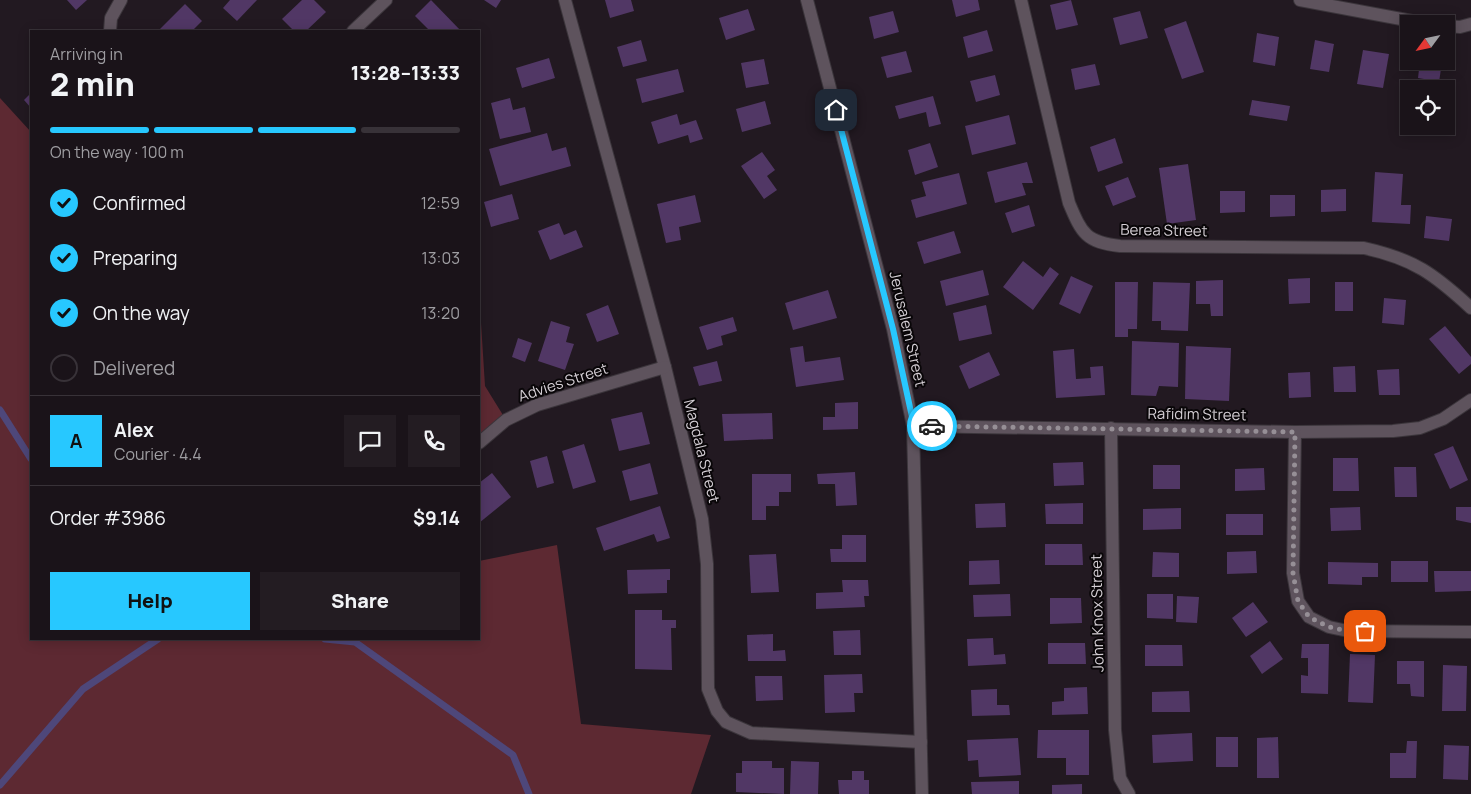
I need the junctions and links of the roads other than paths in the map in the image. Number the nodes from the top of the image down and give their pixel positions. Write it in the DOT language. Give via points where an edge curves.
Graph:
graph roads {
  1 [pos="121,0"];
  2 [pos="386,0"];
  3 [pos="565,0"];
  4 [pos="807,0"];
  5 [pos="1020,0"];
  6 [pos="1300,0"];
  7 [pos="1400,19"];
  8 [pos="1471,24"];
  9 [pos="1455,27"];
  10 [pos="110,30"];
  11 [pos="355,30"];
  12 [pos="1471,308"];
  13 [pos="665,367"];
  14 [pos="1471,400"];
  15 [pos="914,426"];
  16 [pos="1111,428"];
  17 [pos="1295,432"];
  18 [pos="480,442"];
  19 [pos="1471,632"];
  20 [pos="921,742"];
  21 [pos="922,794"];
  22 [pos="1130,794"];
  1 -- 10 [label="street" via="111,18"];
  2 -- 11 [label="street"];
  3 -- 13 [label="street, Magdala Street"];
  4 -- 15 [label="street, Jerusalem Street" via="893,329"];
  5 -- 12 [label="street, Berea Street" via="1069,204 1078,226 1087,237 1099,244 1120,246 1364,248 1413,263 1440,279"];
  6 -- 7 [label="street"];
  8 -- 9 [label="street"];
  13 -- 18 [label="street, Advies Street" via="537,405 506,420"];
  13 -- 20 [label="street, Magdala Street" via="702,519 707,564 708,689 717,711 726,722 751,733"];
  14 -- 17 [label="street, Rafidim Street" via="1443,419 1420,428"];
  15 -- 16 [label="street, Rafidim Street"];
  15 -- 20 [label="street, Jerusalem Street"];
  16 -- 17 [label="street, Rafidim Street"];
  16 -- 22 [label="street, John Knox Street" via="1115,730 1120,778"];
  17 -- 19 [label="street" via="1293,573 1298,601 1309,617 1329,627 1348,631"];
  20 -- 21 [label="street, Jerusalem Street"];
}
